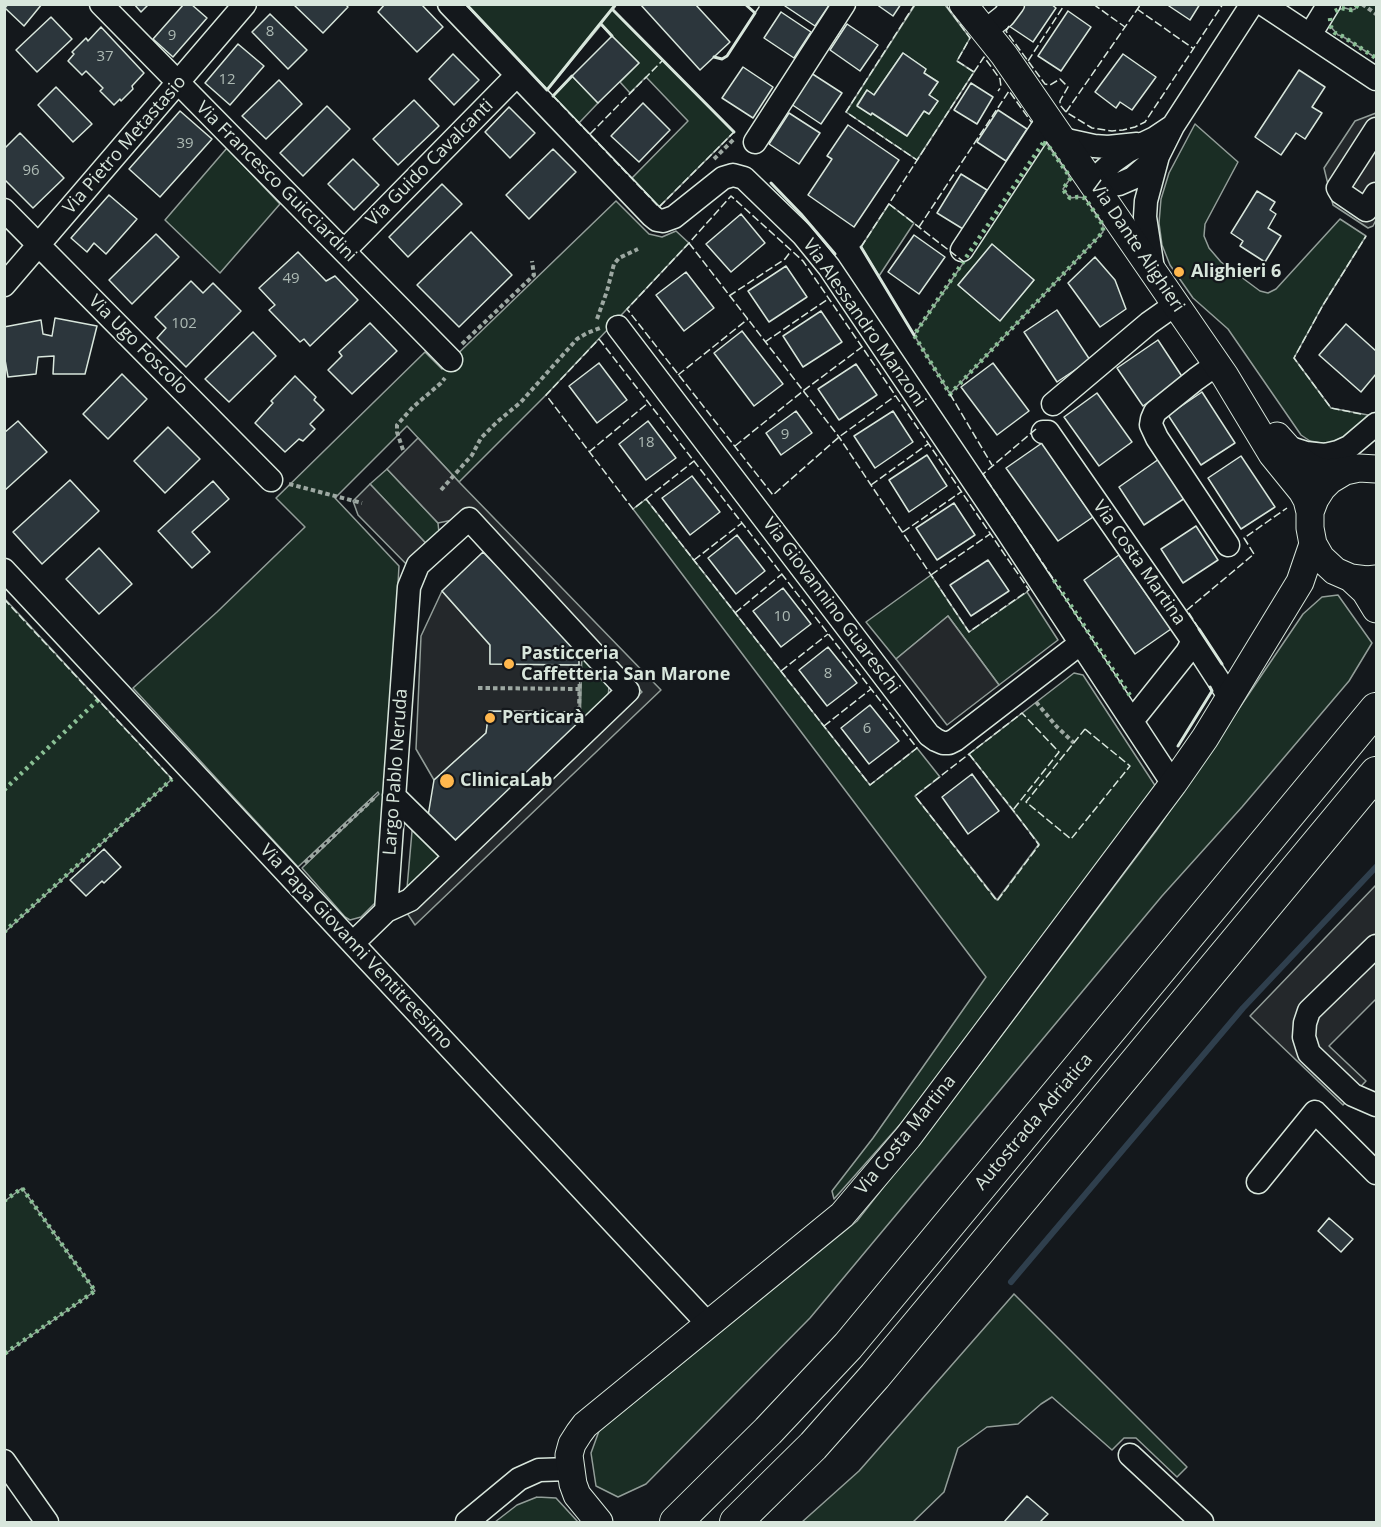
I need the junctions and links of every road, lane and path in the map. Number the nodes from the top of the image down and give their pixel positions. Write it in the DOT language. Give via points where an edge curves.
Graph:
graph roads {
  1 [pos="102,4"];
  2 [pos="245,4"];
  3 [pos="449,4"];
  4 [pos="844,4"];
  5 [pos="963,4"];
  6 [pos="1013,4"];
  7 [pos="1252,4"];
  8 [pos="1263,4"];
  9 [pos="1329,4"];
  10 [pos="1362,4"];
  11 [pos="1377,14"];
  12 [pos="985,31"];
  13 [pos="1310,35"];
  14 [pos="517,75"];
  15 [pos="1377,79"];
  16 [pos="178,82"];
  17 [pos="1055,129"];
  18 [pos="1377,129"];
  19 [pos="747,138"];
  20 [pos="1150,150"];
  21 [pos="722,151"];
  22 [pos="1093,183"];
  23 [pos="1377,194"];
  24 [pos="4,210"];
  25 [pos="39,244"];
  26 [pos="638,249"];
  27 [pos="962,250"];
  28 [pos="344,251"];
  29 [pos="532,261"];
  30 [pos="1153,270"];
  31 [pos="4,285"];
  32 [pos="1176,304"];
  33 [pos="618,327"];
  34 [pos="595,329"];
  35 [pos="449,359"];
  36 [pos="1221,370"];
  37 [pos="1053,404"];
  38 [pos="1377,424"];
  39 [pos="1043,432"];
  40 [pos="403,450"];
  41 [pos="1347,459"];
  42 [pos="1376,467"];
  43 [pos="271,480"];
  44 [pos="441,490"];
  45 [pos="362,503"];
  46 [pos="1311,512"];
  47 [pos="1313,544"];
  48 [pos="1228,545"];
  49 [pos="4,570"];
  50 [pos="1354,576"];
  51 [pos="1300,582"];
  52 [pos="1377,609"];
  53 [pos="1193,641"];
  54 [pos="1081,644"];
  55 [pos="580,665"];
  56 [pos="1024,687"];
  57 [pos="478,688"];
  58 [pos="580,689"];
  59 [pos="1230,698"];
  60 [pos="1377,709"];
  61 [pos="579,712"];
  62 [pos="1132,721"];
  63 [pos="1074,743"];
  64 [pos="1377,773"];
  65 [pos="1173,784"];
  66 [pos="394,796"];
  67 [pos="455,856"];
  68 [pos="291,876"];
  69 [pos="386,911"];
  70 [pos="353,943"];
  71 [pos="1377,946"];
  72 [pos="1377,1105"];
  73 [pos="1377,1173"];
  74 [pos="1258,1182"];
  75 [pos="708,1324"];
  76 [pos="1130,1455"];
  77 [pos="4,1461"];
  78 [pos="570,1469"];
  79 [pos="592,1515"];
  80 [pos="47,1522"];
  81 [pos="467,1522"];
  82 [pos="676,1522"];
  83 [pos="736,1522"];
  84 [pos="1202,1522"];
  1 -- 16 [label="street, Via Francesco Guicciardini"];
  2 -- 16 [label="street, Via Pietro Metastasio"];
  3 -- 14 [label="street, Via Alessandro Manzoni"];
  4 -- 19 [label="street"];
  5 -- 12 [label="main road, Via Dante Alighieri"];
  6 -- 12 [label="street"];
  7 -- 20 [label="street" via="1173,126"];
  8 -- 13 [label="street"];
  9 -- 13 [label="street"];
  10 -- 11 [label="path"];
  12 -- 17 [label="main road, Via Dante Alighieri"];
  13 -- 15 [label="street"];
  14 -- 28 [label="street, Via Guido Cavalcanti"];
  14 -- 54 [label="street, Via Alessandro Manzoni" via="657,220 674,217 723,178 733,175 744,178 803,235 829,267"];
  16 -- 25 [label="street, Via Pietro Metastasio"];
  16 -- 28 [label="street, Via Francesco Guicciardini"];
  17 -- 20 [label="street" via="1094,146"];
  17 -- 22 [label="main road, Via Dante Alighieri"];
  17 -- 27 [label="street"];
  18 -- 23 [label="street" via="1338,188 1366,210"];
  19 -- 21 [label="path"];
  20 -- 22 [label="street" via="1114,160"];
  20 -- 30 [label="street" via="1145,218"];
  22 -- 30 [label="main road, Via Dante Alighieri"];
  24 -- 25 [label="street, Via Ugo Foscolo"];
  25 -- 31 [label="street, Via Pietro Metastasio"];
  25 -- 43 [label="street, Via Ugo Foscolo"];
  26 -- 34 [label="path" via="614,264"];
  28 -- 35 [label="street, Via Francesco Guicciardini"];
  29 -- 35 [label="path" via="534,275"];
  30 -- 32 [label="main road, Via Dante Alighieri"];
  32 -- 36 [label="main road, Via Dante Alighieri"];
  32 -- 37 [label="street"];
  33 -- 34 [label="path"];
  33 -- 56 [label="street, Via Giovannino Guareschi" via="929,735 943,743 955,740"];
  34 -- 44 [label="path" via="577,339 521,402 481,438 472,455"];
  35 -- 40 [label="path" via="441,383 397,425"];
  36 -- 41 [label="main road, Via Dante Alighieri" via="1308,466 1327,473"];
  36 -- 46 [label="main road, Via Dante Alighieri" via="1272,454 1302,491"];
  36 -- 48 [label="street" via="1196,379 1155,412 1151,425"];
  38 -- 41 [label="street"];
  39 -- 53 [label="street, Via Costa Martina" via="1048,432"];
  41 -- 42 [label="main road, Via Dante Alighieri" via="1359,468"];
  41 -- 46 [label="main road" via="1322,488"];
  43 -- 45 [label="path"];
  46 -- 47 [label="main road"];
  47 -- 50 [label="main road" via="1322,558"];
  47 -- 51 [label="main road, Via Costa Martina"];
  49 -- 68 [label="street, Via Papa Giovanni Ventitreesimo"];
  50 -- 51 [label="main road" via="1322,572"];
  50 -- 52 [label="main road"];
  51 -- 59 [label="main road, Via Costa Martina"];
  53 -- 59 [label="street, Via Costa Martina"];
  53 -- 62 [label="street"];
  54 -- 56 [label="street, Via Giovannino Guareschi"];
  54 -- 62 [label="street, Via Alessandro Manzoni"];
  55 -- 58 [label="path"];
  56 -- 63 [label="path"];
  57 -- 58 [label="path"];
  58 -- 61 [label="path"];
  59 -- 65 [label="main road, Via Costa Martina"];
  60 -- 82 [label="highway, Autostrada Adriatica" via="848,1346"];
  62 -- 65 [label="street, Via Alessandro Manzoni"];
  64 -- 83 [label="highway" via="875,1376 813,1446"];
  65 -- 75 [label="main road, Via Costa Martina" via="908,1137 842,1215"];
  66 -- 67 [label="street"];
  66 -- 67 [label="street, Largo Pablo Neruda" via="409,587 418,565 469,519 628,691"];
  66 -- 68 [label="path" via="378,795"];
  66 -- 69 [label="street, Largo Pablo Neruda"];
  67 -- 69 [label="street" via="410,900"];
  68 -- 70 [label="street, Via Papa Giovanni Ventitreesimo"];
  69 -- 70 [label="street"];
  70 -- 75 [label="street, Via Papa Giovanni Ventitreesimo"];
  71 -- 72 [label="street" via="1309,1011 1304,1037 1309,1053 1353,1095"];
  73 -- 74 [label="street" via="1315,1112"];
  75 -- 78 [label="main road, Via Costa Martina" via="585,1425 572,1444"];
  76 -- 84 [label="street"];
  77 -- 80 [label="street"];
  78 -- 79 [label="main road, Via Costa Martina" via="575,1489"];
  78 -- 81 [label="street" via="539,1470 519,1479"];
}
